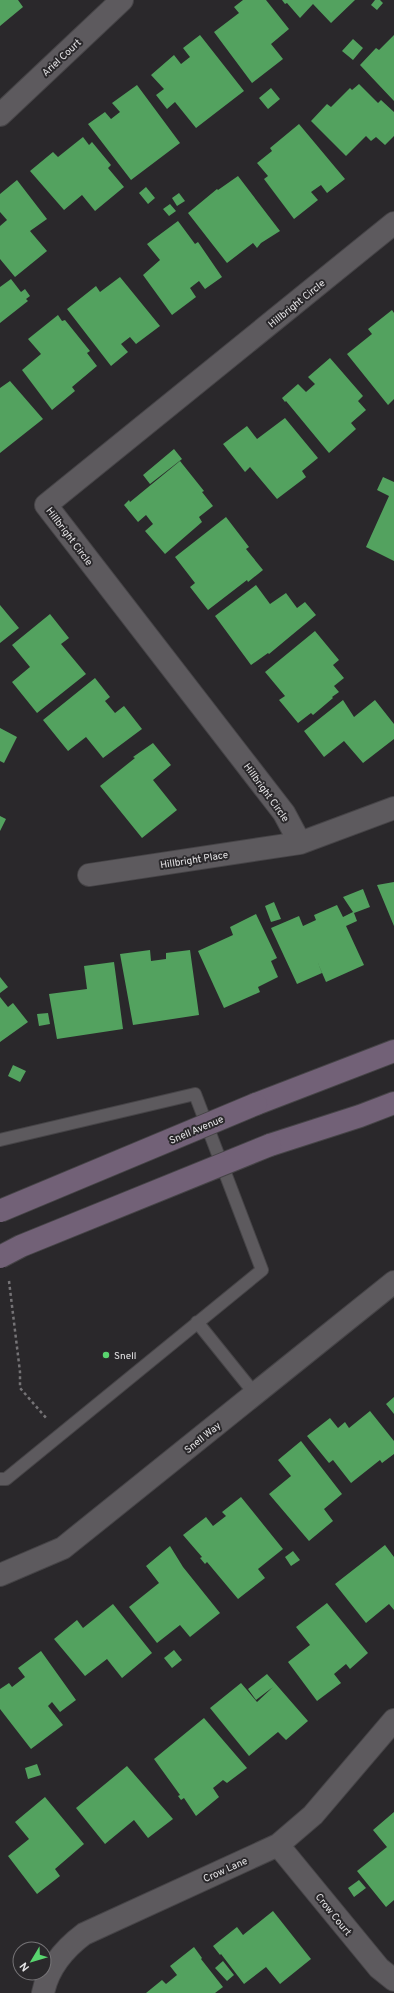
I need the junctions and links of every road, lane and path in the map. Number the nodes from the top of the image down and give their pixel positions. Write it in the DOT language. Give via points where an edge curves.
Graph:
graph roads {
  1 [pos="122,0"];
  2 [pos="0,115"];
  3 [pos="394,224"];
  4 [pos="394,808"];
  5 [pos="300,843"];
  6 [pos="89,875"];
  7 [pos="394,1051"];
  8 [pos="394,1103"];
  9 [pos="0,1140"];
  10 [pos="0,1211"];
  11 [pos="0,1257"];
  12 [pos="9,1280"];
  13 [pos="394,1282"];
  14 [pos="197,1322"];
  15 [pos="255,1394"];
  16 [pos="60,1435"];
  17 [pos="0,1479"];
  18 [pos="0,1575"];
  19 [pos="394,1720"];
  20 [pos="278,1845"];
  21 [pos="394,1980"];
  22 [pos="43,1993"];
  1 -- 2 [label="street, Ariel Court"];
  3 -- 5 [label="street, Hillbright Circle" via="46,505 284,812"];
  4 -- 5 [label="street"];
  5 -- 6 [label="street, Hillbright Place"];
  7 -- 10 [label="main road, Snell Avenue, bridge" via="256,1104"];
  8 -- 11 [label="main road, bridge" via="270,1145 21,1246"];
  9 -- 14 [label="lane" via="194,1094 262,1270"];
  12 -- 16 [label="path" via="20,1388"];
  13 -- 15 [label="street, Snell Way"];
  14 -- 15 [label="lane"];
  14 -- 16 [label="lane"];
  15 -- 18 [label="street, Snell Way" via="63,1548"];
  16 -- 17 [label="lane" via="6,1479"];
  19 -- 20 [label="street, Crow Lane" via="313,1815"];
  20 -- 21 [label="street, Crow Court" via="379,1968"];
  20 -- 22 [label="street, Crow Lane" via="84,1934 58,1958"];
}
